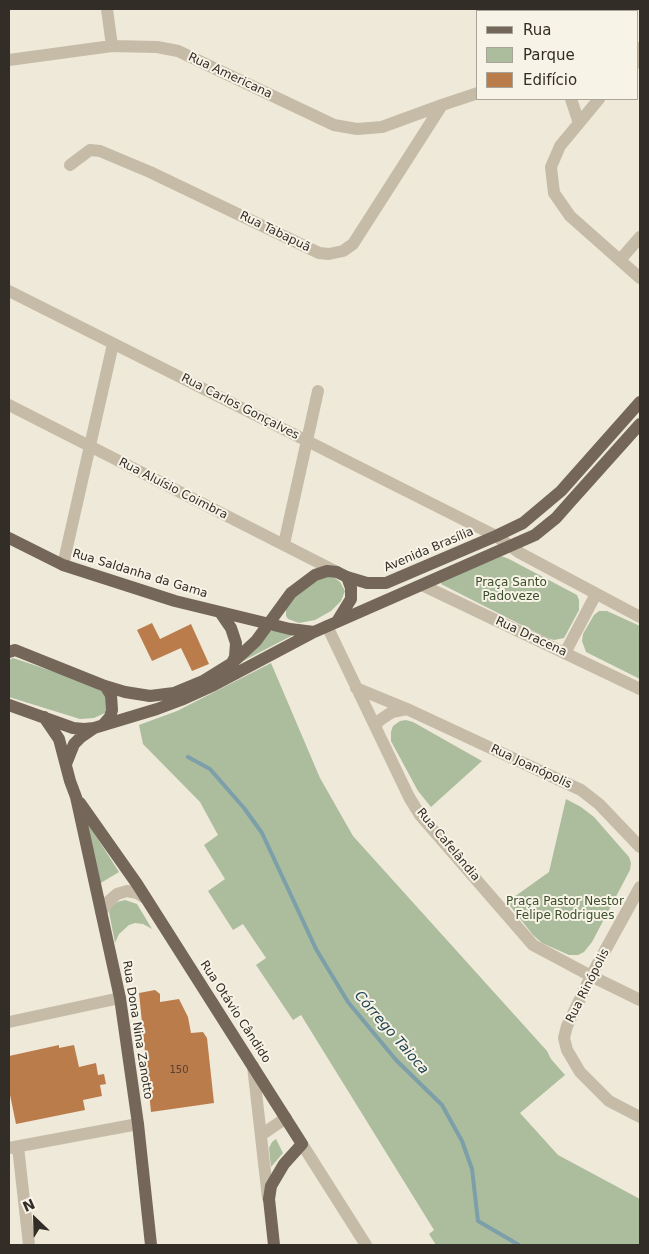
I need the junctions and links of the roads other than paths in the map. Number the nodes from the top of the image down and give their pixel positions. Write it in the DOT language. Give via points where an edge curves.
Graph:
graph roads {
  1 [pos="107,9"];
  2 [pos="112,46"];
  3 [pos="9,60"];
  4 [pos="477,93"];
  5 [pos="571,100"];
  6 [pos="597,100"];
  7 [pos="442,105"];
  8 [pos="578,123"];
  9 [pos="70,165"];
  10 [pos="640,237"];
  11 [pos="620,260"];
  12 [pos="640,278"];
  13 [pos="9,291"];
  14 [pos="113,344"];
  15 [pos="318,391"];
  16 [pos="640,402"];
  17 [pos="9,405"];
  18 [pos="640,424"];
  19 [pos="307,440"];
  20 [pos="90,447"];
  21 [pos="471,523"];
  22 [pos="496,536"];
  23 [pos="9,538"];
  24 [pos="284,544"];
  25 [pos="474,546"];
  26 [pos="510,547"];
  27 [pos="63,565"];
  28 [pos="342,574"];
  29 [pos="422,585"];
  30 [pos="596,594"];
  31 [pos="220,612"];
  32 [pos="640,617"];
  33 [pos="268,623"];
  34 [pos="331,624"];
  35 [pos="314,632"];
  36 [pos="11,650"];
  37 [pos="565,653"];
  38 [pos="232,663"];
  39 [pos="105,686"];
  40 [pos="356,688"];
  41 [pos="640,689"];
  42 [pos="9,705"];
  43 [pos="407,709"];
  44 [pos="44,717"];
  45 [pos="99,726"];
  46 [pos="375,726"];
  47 [pos="66,764"];
  48 [pos="76,797"];
  49 [pos="640,846"];
  50 [pos="640,886"];
  51 [pos="145,898"];
  52 [pos="101,912"];
  53 [pos="591,976"];
  54 [pos="120,998"];
  55 [pos="640,1000"];
  56 [pos="9,1022"];
  57 [pos="253,1066"];
  58 [pos="640,1117"];
  59 [pos="286,1118"];
  60 [pos="138,1124"];
  61 [pos="261,1135"];
  62 [pos="302,1144"];
  63 [pos="13,1147"];
  64 [pos="268,1199"];
  65 [pos="29,1245"];
  66 [pos="151,1245"];
  67 [pos="274,1245"];
  68 [pos="366,1245"];
  1 -- 2 [label="street"];
  2 -- 3 [label="street, Rua Americana"];
  2 -- 7 [label="street, Rua Americana" via="178,51 334,125 357,129 382,127"];
  4 -- 7 [label="street"];
  5 -- 8 [label="street"];
  6 -- 8 [label="street"];
  7 -- 9 [label="street, Rua Tabapuã" via="353,244 343,251 329,254 319,253 100,151 90,150"];
  8 -- 11 [label="street" via="560,146 551,167 554,193 570,216"];
  10 -- 11 [label="street"];
  11 -- 12 [label="street"];
  13 -- 14 [label="street, Rua Carlos Gonçalves"];
  14 -- 19 [label="street, Rua Carlos Gonçalves"];
  14 -- 20 [label="street"];
  15 -- 19 [label="street"];
  16 -- 22 [label="main road, Avenida Brasília" via="556,496 523,523"];
  17 -- 20 [label="street, Rua Aluísio Coimbra"];
  18 -- 26 [label="main road" via="556,518 535,535"];
  19 -- 21 [label="street, Rua Carlos Gonçalves"];
  19 -- 24 [label="street"];
  20 -- 24 [label="street, Rua Aluísio Coimbra"];
  20 -- 27 [label="street"];
  21 -- 22 [label="street, Rua Carlos Gonçalves"];
  21 -- 25 [label="street"];
  22 -- 25 [label="main road, Avenida Brasília"];
  22 -- 26 [label="street, Rua Carlos Gonçalves"];
  23 -- 27 [label="main road, Rua Saldanha da Gama"];
  24 -- 28 [label="street, Rua Aluísio Coimbra"];
  25 -- 28 [label="main road, Avenida Brasília" via="386,583 367,583"];
  26 -- 29 [label="main road"];
  26 -- 30 [label="street, Rua Carlos Gonçalves"];
  27 -- 31 [label="main road, Rua Saldanha da Gama"];
  28 -- 33 [label="main road, Avenida Brasília" via="320,573 302,583"];
  28 -- 34 [label="main road" via="351,586 352,599"];
  29 -- 34 [label="main road"];
  29 -- 37 [label="street, Rua Dracena"];
  30 -- 32 [label="street, Rua Carlos Gonçalves"];
  30 -- 37 [label="street"];
  31 -- 33 [label="main road, Rua Saldanha da Gama"];
  31 -- 38 [label="main road" via="235,638 236,652"];
  33 -- 35 [label="main road, Rua Saldanha da Gama"];
  33 -- 38 [label="main road, Avenida Brasília" via="256,641"];
  34 -- 35 [label="main road"];
  34 -- 40 [label="street, Rua Cafelândia"];
  35 -- 45 [label="main road" via="214,686 157,709"];
  36 -- 39 [label="main road, Avenida Brasília"];
  37 -- 41 [label="street, Rua Dracena"];
  38 -- 39 [label="main road, Avenida Brasília" via="169,694 142,695"];
  39 -- 45 [label="main road" via="112,698 112,710 110,717"];
  40 -- 43 [label="street, Rua Joanópolis"];
  40 -- 46 [label="street, Rua Cafelândia"];
  42 -- 44 [label="main road"];
  43 -- 46 [label="street" via="392,712"];
  43 -- 49 [label="street, Rua Joanópolis" via="581,790 600,804"];
  44 -- 45 [label="main road" via="77,729"];
  44 -- 47 [label="main road, Rua Dona Nina Zanotto" via="59,739"];
  45 -- 47 [label="main road" via="74,744"];
  46 -- 53 [label="street, Rua Cafelândia" via="420,815 527,939 539,949"];
  47 -- 48 [label="main road, Rua Dona Nina Zanotto"];
  48 -- 51 [label="main road, Rua Otávio Cândido"];
  48 -- 52 [label="main road, Rua Dona Nina Zanotto"];
  50 -- 53 [label="street, Rua Rinópolis"];
  51 -- 52 [label="street" via="127,891 117,894"];
  51 -- 57 [label="main road, Rua Otávio Cândido"];
  52 -- 54 [label="main road, Rua Dona Nina Zanotto"];
  53 -- 55 [label="street, Rua Cafelândia"];
  53 -- 58 [label="street, Rua Rinópolis" via="567,1026 564,1038 567,1050 580,1072 609,1101"];
  54 -- 56 [label="street"];
  54 -- 60 [label="main road, Rua Dona Nina Zanotto"];
  57 -- 59 [label="main road, Rua Otávio Cândido"];
  57 -- 61 [label="street"];
  59 -- 61 [label="street"];
  59 -- 62 [label="main road, Rua Otávio Cândido"];
  60 -- 63 [label="street"];
  60 -- 66 [label="main road, Rua Dona Nina Zanotto"];
  61 -- 64 [label="street"];
  62 -- 64 [label="main road" via="277,1173"];
  62 -- 68 [label="street, Rua Otávio Cândido"];
  63 -- 65 [label="street"];
  64 -- 67 [label="main road"];
}
